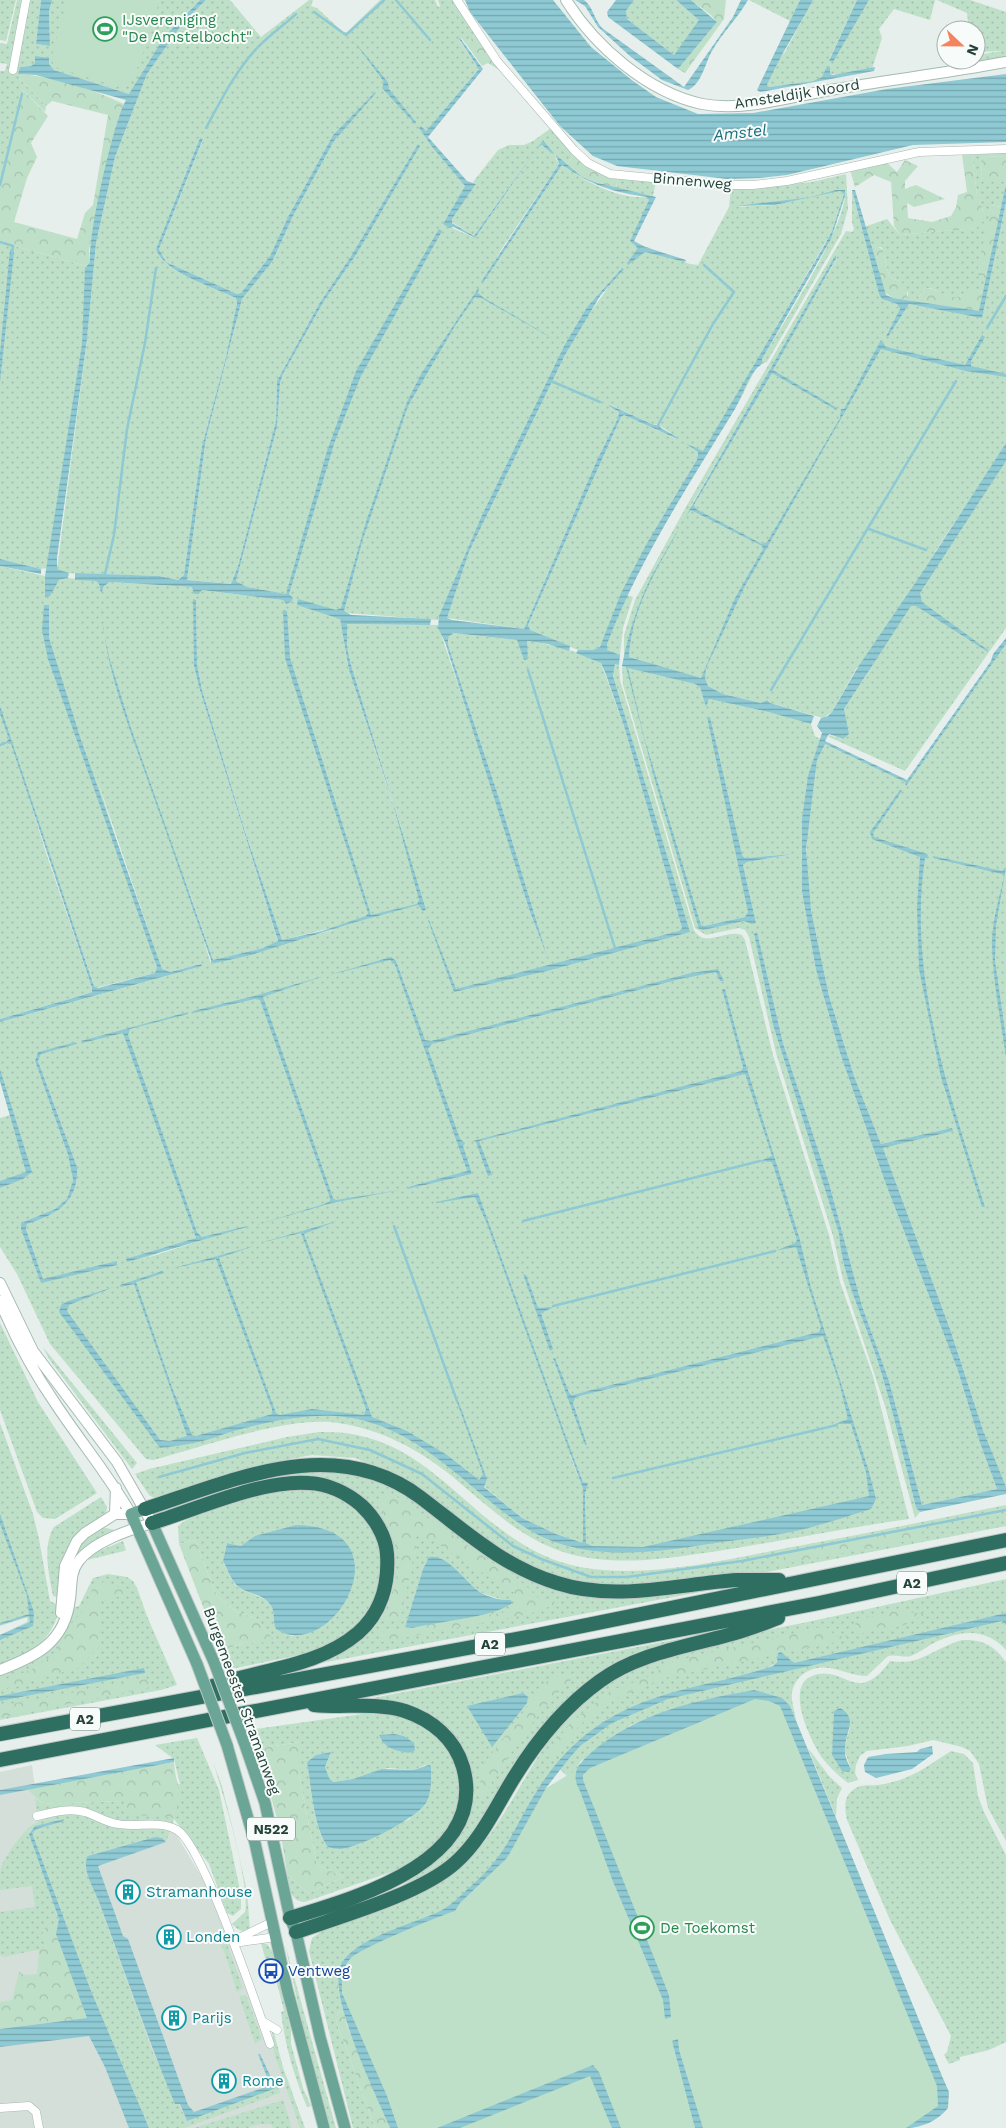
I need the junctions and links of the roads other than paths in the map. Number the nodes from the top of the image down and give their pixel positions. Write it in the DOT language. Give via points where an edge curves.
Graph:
graph roads {
  1 [pos="26,0"];
  2 [pos="457,0"];
  3 [pos="566,0"];
  4 [pos="1006,62"];
  5 [pos="13,70"];
  6 [pos="1006,149"];
  7 [pos="0,1283"];
  8 [pos="0,1301"];
  9 [pos="116,1488"];
  10 [pos="145,1509"];
  11 [pos="115,1514"];
  12 [pos="131,1514"];
  13 [pos="152,1523"];
  14 [pos="137,1529"];
  15 [pos="1006,1540"];
  16 [pos="1006,1564"];
  17 [pos="810,1580"];
  18 [pos="819,1603"];
  19 [pos="46,1646"];
  20 [pos="0,1670"];
  21 [pos="170,1703"];
  22 [pos="298,1704"];
  23 [pos="0,1734"];
  24 [pos="0,1760"];
  25 [pos="37,1816"];
  26 [pos="290,1918"];
  27 [pos="272,1922"];
  28 [pos="296,1932"];
  29 [pos="275,1937"];
  30 [pos="233,1941"];
  31 [pos="262,2021"];
  32 [pos="278,2030"];
  33 [pos="270,2044"];
  34 [pos="0,2108"];
  35 [pos="39,2128"];
  36 [pos="324,2128"];
  37 [pos="345,2128"];
  1 -- 5 [label="street"];
  2 -- 6 [label="street, Binnenweg" via="497,61 574,150 588,163 610,174 753,185 787,181 919,152"];
  3 -- 4 [label="street, Amsteldijk Noord" via="574,13 620,61 657,87 704,104 754,103"];
  7 -- 10 [label="street, Burgemeester Stramanweg / N522" via="33,1351 117,1462"];
  8 -- 9 [label="street, Burgemeester Stramanweg / N522" via="33,1369"];
  9 -- 11 [label="street"];
  9 -- 12 [label="street, Burgemeester Stramanweg / N522"];
  10 -- 12 [label="main road"];
  10 -- 13 [label="street, Burgemeester Stramanweg / N522"];
  10 -- 14 [label="street"];
  10 -- 17 [label="highway, A2" via="265,1471 332,1465 358,1468 398,1484 477,1543 517,1567 558,1584 629,1592 737,1580"];
  11 -- 12 [label="street"];
  11 -- 19 [label="street" via="85,1533 72,1548 65,1566 62,1611"];
  12 -- 14 [label="main road, Burgemeester Stramanweg / N522"];
  13 -- 14 [label="street"];
  13 -- 21 [label="highway, A2" via="276,1485 310,1483 339,1491 365,1509 381,1533 387,1550 386,1586 377,1609 371,1620 347,1641 312,1659 237,1677"];
  13 -- 26 [label="main road, Burgemeester Stramanweg / N522, bridge" via="204,1634 244,1742 265,1803"];
  14 -- 19 [label="street" via="96,1546 77,1563 64,1622 56,1637"];
  14 -- 27 [label="main road, Burgemeester Stramanweg / N522, bridge" via="197,1664 227,1745 255,1843"];
  15 -- 17 [label="highway, A2"];
  16 -- 18 [label="highway, A2"];
  17 -- 21 [label="highway, A2" via="533,1636"];
  18 -- 22 [label="highway, A2"];
  18 -- 28 [label="highway, A2" via="731,1634 639,1660 602,1679 544,1734 476,1840 455,1864 421,1885"];
  19 -- 20 [label="street" via="26,1660"];
  21 -- 23 [label="highway, A2"];
  22 -- 24 [label="highway, A2"];
  22 -- 26 [label="highway, A2" via="391,1708 417,1716 439,1729 452,1744 462,1762 466,1788 457,1827 428,1859 384,1884"];
  25 -- 30 [label="street" via="73,1810 114,1824 169,1826 179,1831 199,1860"];
  26 -- 27 [label="main road"];
  26 -- 28 [label="main road, Burgemeester Stramanweg / N522"];
  27 -- 29 [label="main road, Burgemeester Stramanweg / N522"];
  27 -- 30 [label="street"];
  28 -- 29 [label="main road"];
  28 -- 37 [label="main road, Burgemeester Stramanweg"];
  29 -- 30 [label="street"];
  29 -- 36 [label="main road, Burgemeester Stramanweg"];
  30 -- 31 [label="street"];
  31 -- 32 [label="street"];
  31 -- 33 [label="street"];
  34 -- 35 [label="street" via="28,2106 36,2112"];
}
